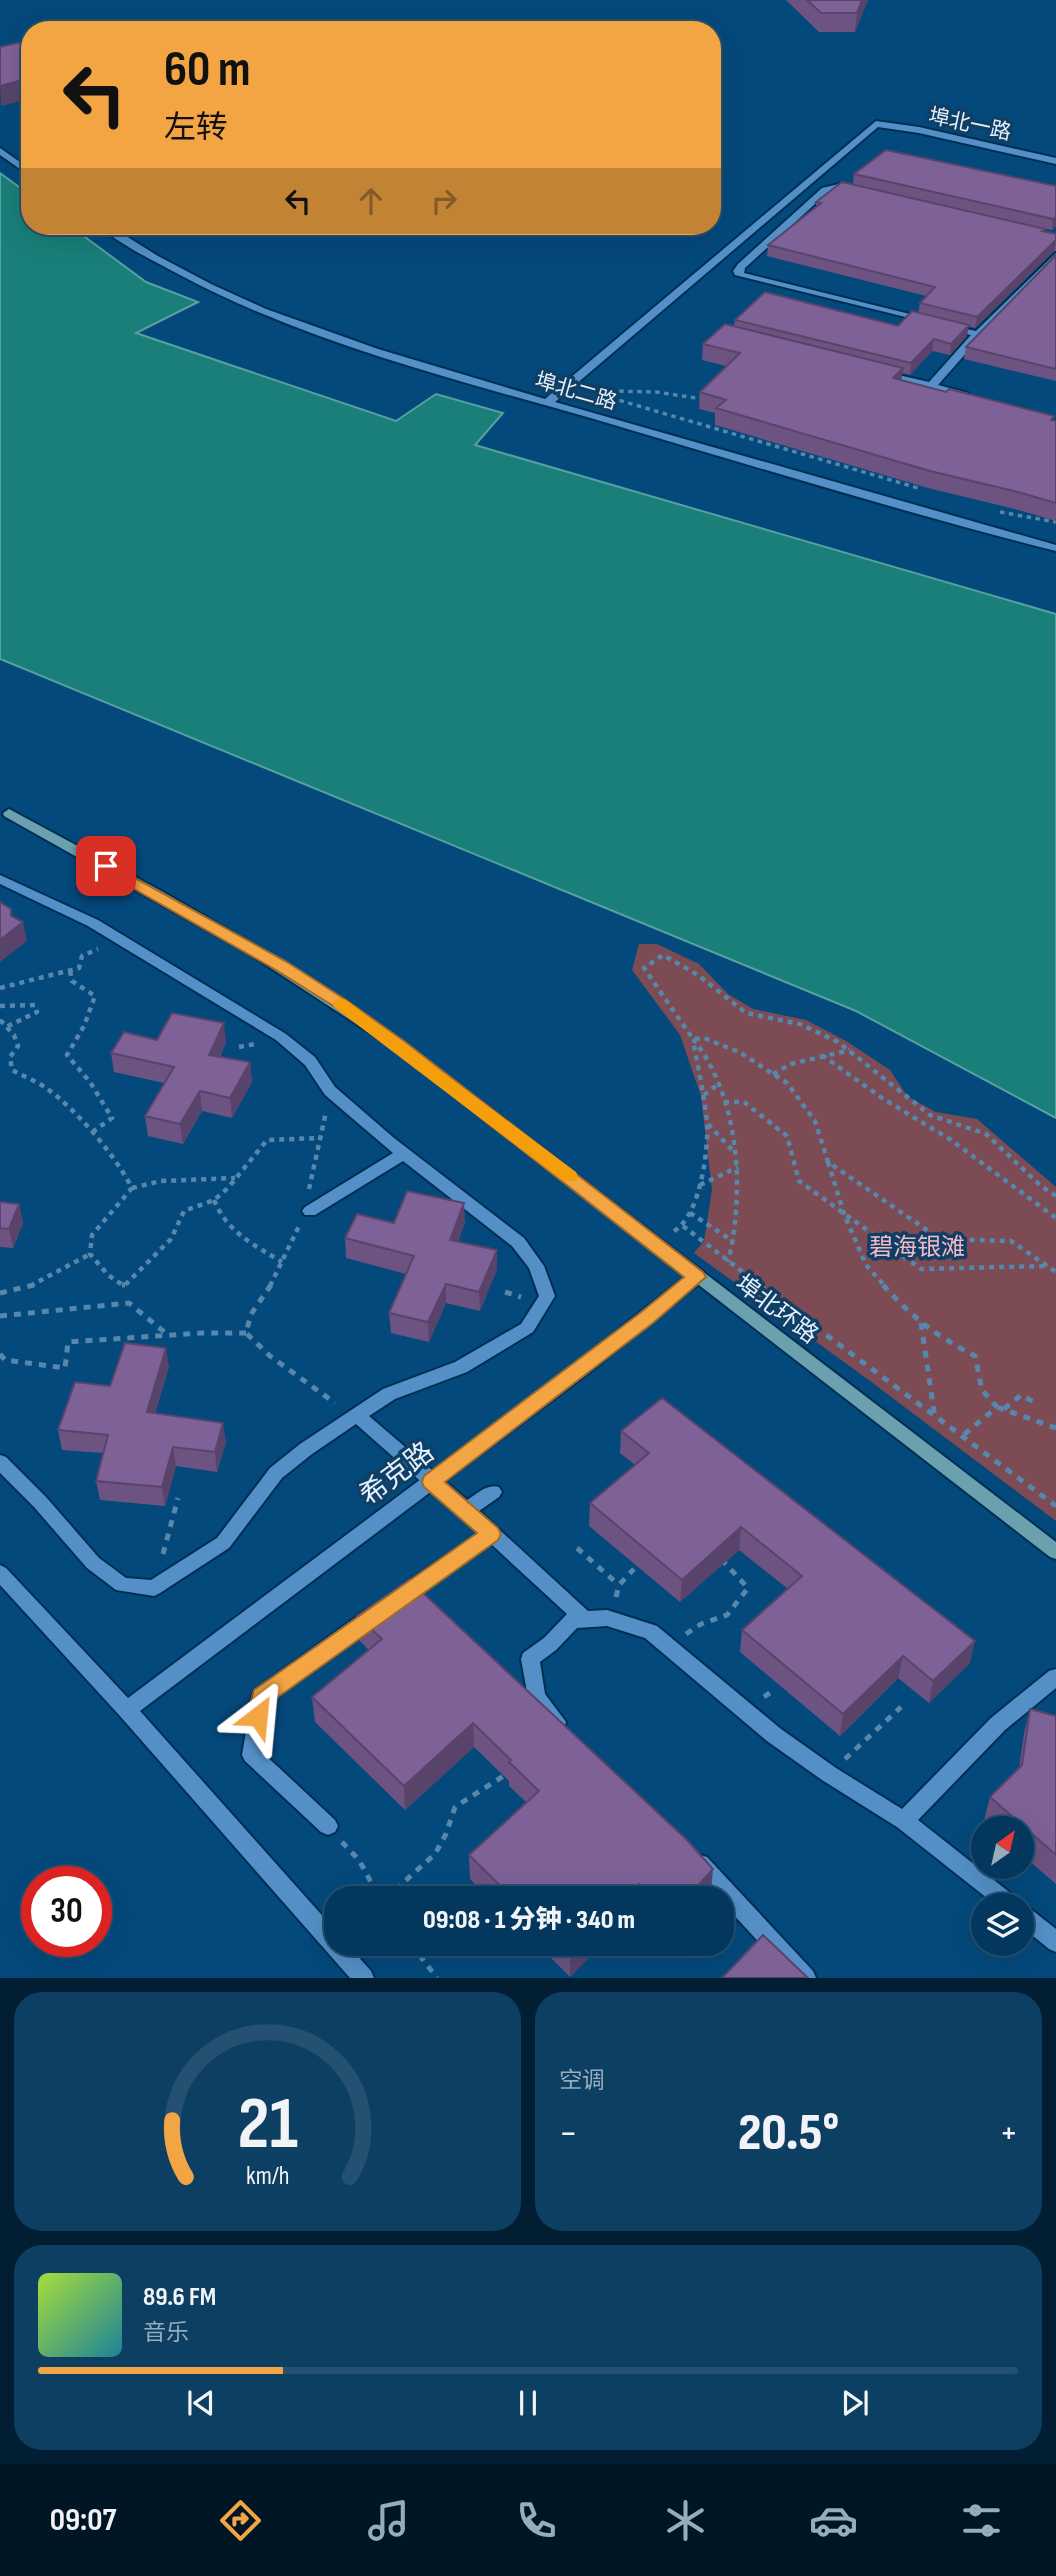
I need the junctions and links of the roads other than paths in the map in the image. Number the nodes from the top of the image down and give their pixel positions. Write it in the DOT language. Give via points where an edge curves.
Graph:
graph roads {
  1 [pos="0,151"];
  2 [pos="1056,161"];
  3 [pos="21,166"];
  4 [pos="866,193"];
  5 [pos="119,235"];
  6 [pos="1056,256"];
  7 [pos="978,334"];
  8 [pos="879,373"];
  9 [pos="931,386"];
  10 [pos="981,399"];
  11 [pos="548,403"];
  12 [pos="1056,548"];
  13 [pos="4,811"];
  14 [pos="0,878"];
  15 [pos="404,1153"];
  16 [pos="310,1211"];
  17 [pos="696,1277"];
  18 [pos="358,1416"];
  19 [pos="0,1462"];
  20 [pos="431,1482"];
  21 [pos="493,1492"];
  22 [pos="466,1510"];
  23 [pos="491,1534"];
  24 [pos="1056,1552"];
  25 [pos="0,1573"];
  26 [pos="584,1619"];
  27 [pos="1056,1677"];
  28 [pos="127,1710"];
  29 [pos="570,1737"];
  30 [pos="904,1821"];
  31 [pos="327,1826"];
  32 [pos="684,1845"];
  33 [pos="996,1893"];
  34 [pos="1034,1923"];
  35 [pos="1056,1942"];
  36 [pos="364,1978"];
  37 [pos="806,1978"];
  1 -- 3 [label="street"];
  2 -- 11 [label="street, 埠北一路" via="876,124"];
  4 -- 7 [label="street" via="839,187 825,190 741,266 740,275"];
  5 -- 11 [label="street, 埠北二路" via="190,279 270,314 427,369"];
  6 -- 7 [label="street"];
  7 -- 9 [label="street"];
  8 -- 9 [label="street"];
  9 -- 10 [label="street"];
  11 -- 12 [label="street, 埠北二路"];
  13 -- 17 [label="main road, 埠北环路" via="225,933 340,1003"];
  14 -- 15 [label="street" via="125,942 281,1037 310,1061 330,1091"];
  15 -- 16 [label="street"];
  15 -- 18 [label="street" via="518,1242 536,1266 547,1296 527,1328 461,1367 390,1394"];
  17 -- 20 [label="street, 希克路"];
  17 -- 24 [label="main road, 埠北环路"];
  18 -- 19 [label="street" via="276,1473 223,1543 154,1588 122,1585 93,1563"];
  18 -- 20 [label="street"];
  20 -- 22 [label="street"];
  20 -- 28 [label="street, 希克路"];
  21 -- 22 [label="street"];
  22 -- 23 [label="street"];
  23 -- 26 [label="street"];
  23 -- 31 [label="street" via="261,1697 252,1755"];
  25 -- 28 [label="street"];
  26 -- 29 [label="street" via="573,1620 530,1659 536,1697"];
  26 -- 30 [label="street" via="607,1618 651,1632 774,1735"];
  27 -- 30 [label="street" via="998,1724"];
  28 -- 36 [label="street"];
  30 -- 33 [label="street"];
  32 -- 37 [label="street"];
  34 -- 35 [label="street"];
}
